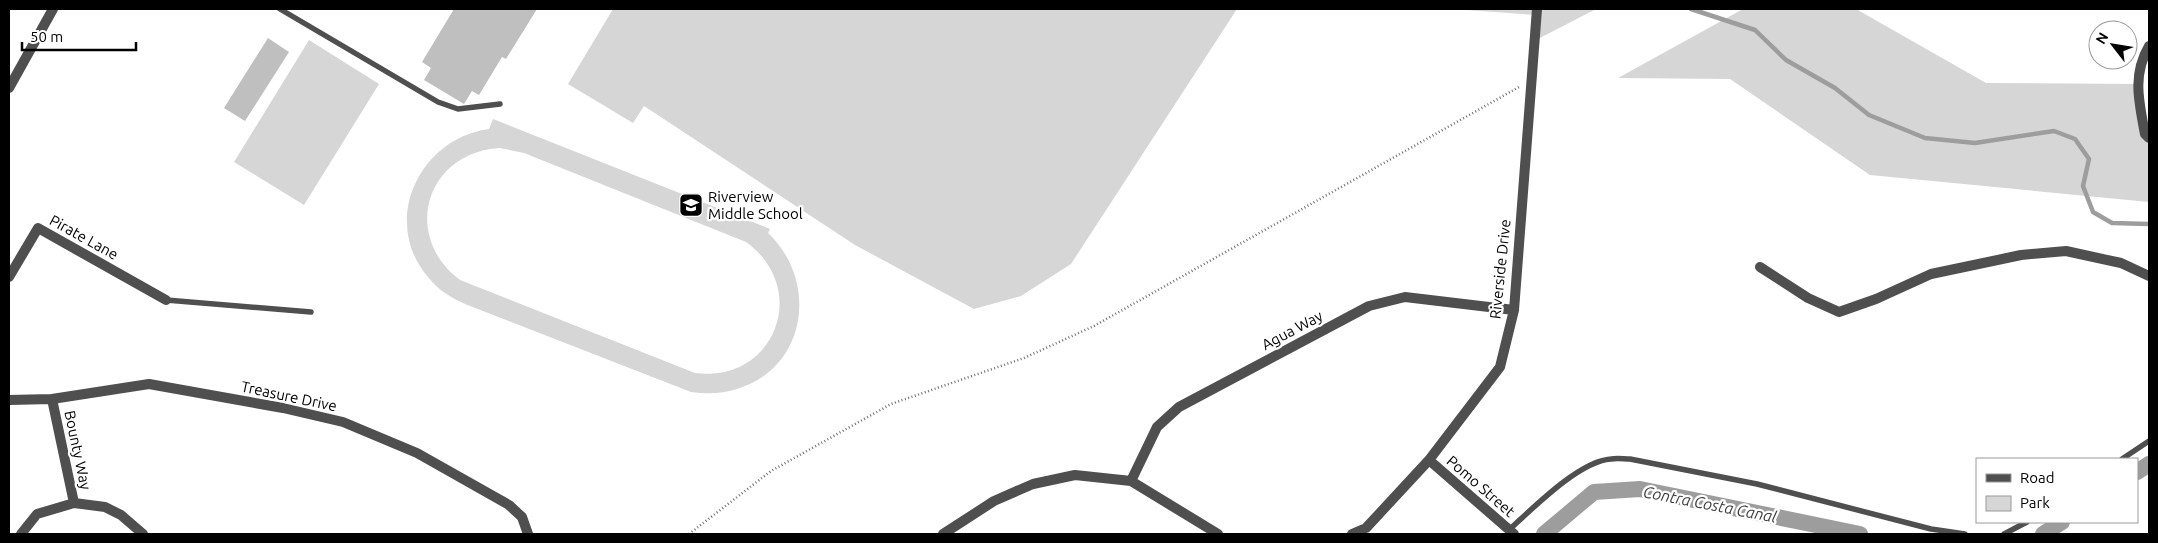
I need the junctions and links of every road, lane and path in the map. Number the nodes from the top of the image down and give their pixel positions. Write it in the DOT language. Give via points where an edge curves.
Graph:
graph roads {
  1 [pos="53,9"];
  2 [pos="280,9"];
  3 [pos="1537,9"];
  4 [pos="2149,46"];
  5 [pos="1531,80"];
  6 [pos="9,88"];
  7 [pos="500,104"];
  8 [pos="2149,138"];
  9 [pos="1760,267"];
  10 [pos="2149,276"];
  11 [pos="9,277"];
  12 [pos="166,300"];
  13 [pos="1514,310"];
  14 [pos="311,312"];
  15 [pos="52,399"];
  16 [pos="9,400"];
  17 [pos="2149,441"];
  18 [pos="2124,458"];
  19 [pos="1429,460"];
  20 [pos="1131,481"];
  21 [pos="74,503"];
  22 [pos="2024,523"];
  23 [pos="1512,532"];
  24 [pos="21,534"];
  25 [pos="143,534"];
  26 [pos="528,534"];
  27 [pos="689,534"];
  28 [pos="943,534"];
  29 [pos="1218,534"];
  30 [pos="1352,534"];
  31 [pos="1965,534"];
  32 [pos="2004,534"];
  1 -- 6 [label="street"];
  2 -- 7 [label="lane" via="438,102 458,109"];
  3 -- 5 [label="street, Riverside Drive"];
  4 -- 8 [label="street" via="2141,59 2137,95 2145,134"];
  5 -- 13 [label="street, Riverside Drive"];
  5 -- 27 [label="path" via="1094,326 1024,358 891,404 771,471"];
  9 -- 10 [label="street" via="1808,298 1840,312 1931,274 2021,255 2066,251 2121,263"];
  11 -- 12 [label="street, Pirate Lane" via="38,228"];
  12 -- 14 [label="lane"];
  13 -- 19 [label="street, Riverside Drive" via="1500,367"];
  13 -- 20 [label="street, Agua Way" via="1405,297 1369,306 1179,407 1157,426"];
  15 -- 16 [label="street, Treasure Drive"];
  15 -- 21 [label="street, Bounty Way"];
  15 -- 26 [label="street, Treasure Drive" via="149,384 343,422 417,452 509,505 522,517"];
  17 -- 18 [label="lane"];
  19 -- 23 [label="street, Pomo Street"];
  19 -- 30 [label="street, Riverside Drive" via="1366,528"];
  20 -- 28 [label="street" via="1075,475 1033,484 994,501"];
  20 -- 29 [label="street"];
  21 -- 24 [label="street, Bounty Way" via="37,514"];
  21 -- 25 [label="street" via="105,507 121,515"];
  22 -- 32 [label="lane"];
  23 -- 31 [label="lane" via="1540,501 1585,468 1609,459 1639,461 1757,484"];
}
